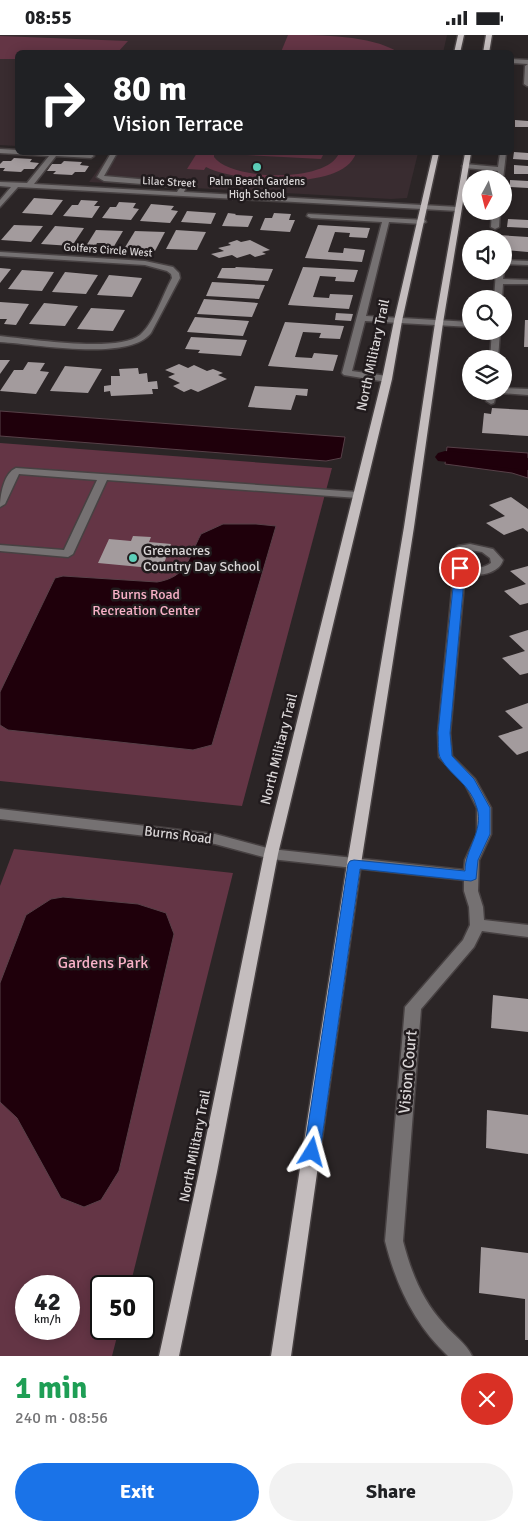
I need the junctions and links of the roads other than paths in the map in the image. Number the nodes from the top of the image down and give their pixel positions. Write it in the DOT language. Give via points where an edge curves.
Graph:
graph roads {
  1 [pos="461,35"];
  2 [pos="489,35"];
  3 [pos="458,50"];
  4 [pos="486,50"];
  5 [pos="514,62"];
  6 [pos="528,64"];
  7 [pos="527,84"];
  8 [pos="0,151"];
  9 [pos="15,152"];
  10 [pos="53,155"];
  11 [pos="72,155"];
  12 [pos="113,155"];
  13 [pos="436,155"];
  14 [pos="468,155"];
  15 [pos="503,155"];
  16 [pos="91,156"];
  17 [pos="465,167"];
  18 [pos="501,169"];
  19 [pos="4,183"];
  20 [pos="16,185"];
  21 [pos="28,186"];
  22 [pos="180,194"];
  23 [pos="0,205"];
  24 [pos="424,207"];
  25 [pos="458,209"];
  26 [pos="311,215"];
  27 [pos="386,220"];
  28 [pos="495,220"];
  29 [pos="422,222"];
  30 [pos="495,227"];
  31 [pos="0,254"];
  32 [pos="512,262"];
  33 [pos="528,263"];
  34 [pos="499,281"];
  35 [pos="528,282"];
  36 [pos="498,290"];
  37 [pos="361,318"];
  38 [pos="398,321"];
  39 [pos="439,323"];
  40 [pos="462,324"];
  41 [pos="0,339"];
  42 [pos="387,379"];
  43 [pos="512,391"];
  44 [pos="528,392"];
  45 [pos="103,477"];
  46 [pos="358,495"];
  47 [pos="0,503"];
  48 [pos="0,548"];
  49 [pos="460,568"];
  50 [pos="0,814"];
  51 [pos="271,855"];
  52 [pos="354,864"];
  53 [pos="471,876"];
  54 [pos="477,925"];
  55 [pos="528,931"];
  56 [pos="169,1356"];
  57 [pos="281,1356"];
  58 [pos="462,1356"];
  1 -- 3 [label="main road"];
  2 -- 4 [label="main road"];
  5 -- 6 [label="street"];
  6 -- 7 [label="street"];
  8 -- 9 [label="street"];
  10 -- 21 [label="street"];
  11 -- 16 [label="street"];
  12 -- 22 [label="street" via="100,177 184,185"];
  13 -- 24 [label="main road, North Military Trail"];
  14 -- 17 [label="main road"];
  15 -- 18 [label="street"];
  17 -- 18 [label="street"];
  17 -- 25 [label="main road"];
  19 -- 20 [label="street, Lilac Street"];
  20 -- 21 [label="street, Lilac Street"];
  20 -- 23 [label="street"];
  21 -- 22 [label="street, Lilac Street" via="57,185"];
  22 -- 24 [label="street, Lilac Street"];
  24 -- 25 [label="street, Lilac Street"];
  24 -- 29 [label="main road, North Military Trail"];
  25 -- 39 [label="main road"];
  26 -- 27 [label="street"];
  27 -- 29 [label="street"];
  27 -- 37 [label="street"];
  28 -- 30 [label="street"];
  29 -- 38 [label="main road, North Military Trail"];
  31 -- 41 [label="street, Golfers Circle West" via="145,263 170,269 176,278 148,331 135,341 98,347"];
  32 -- 33 [label="street"];
  34 -- 35 [label="street"];
  34 -- 36 [label="street"];
  37 -- 38 [label="street"];
  37 -- 42 [label="street" via="347,373"];
  38 -- 39 [label="street"];
  38 -- 42 [label="main road, North Military Trail"];
  39 -- 40 [label="street"];
  39 -- 52 [label="main road"];
  42 -- 46 [label="main road, North Military Trail"];
  43 -- 44 [label="street"];
  45 -- 46 [label="street"];
  45 -- 47 [label="street" via="16,471"];
  45 -- 48 [label="street" via="68,554"];
  46 -- 51 [label="main road, North Military Trail"];
  49 -- 53 [label="street" via="444,733 446,757 470,782 484,808 484,834 472,860"];
  50 -- 51 [label="street, Burns Road" via="215,839"];
  51 -- 52 [label="street, Burns Road"];
  51 -- 56 [label="main road, North Military Trail"];
  52 -- 53 [label="street, Burns Road"];
  52 -- 57 [label="main road"];
  53 -- 54 [label="street"];
  54 -- 55 [label="street"];
  54 -- 58 [label="street, Vision Court" via="469,943 413,1007 394,1241 410,1293 425,1318"];
}
